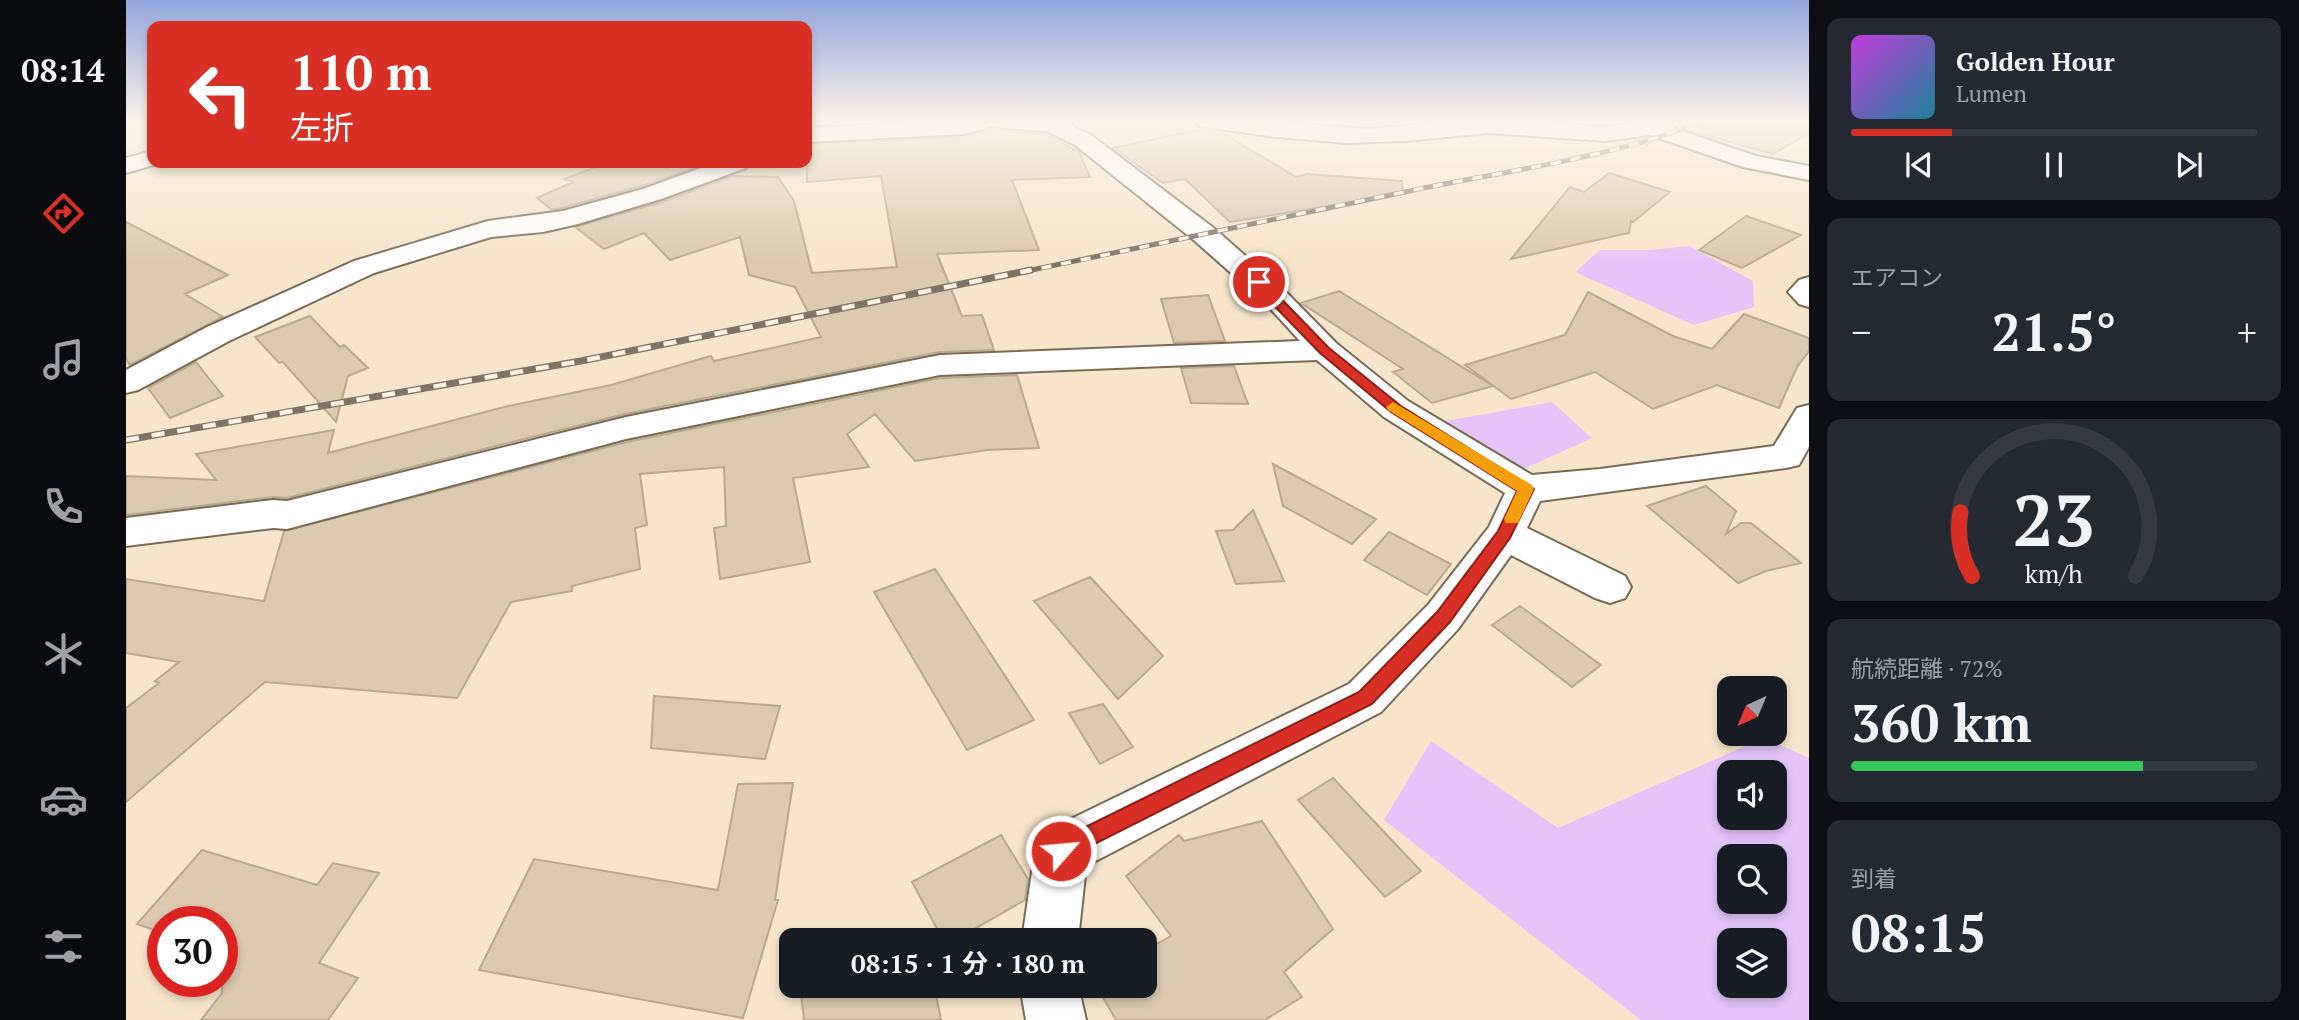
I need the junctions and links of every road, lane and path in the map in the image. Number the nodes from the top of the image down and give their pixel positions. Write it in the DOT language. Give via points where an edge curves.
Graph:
graph roads {
  1 [pos="722,169"];
  2 [pos="1119,169"];
  3 [pos="1786,169"];
  4 [pos="1809,173"];
  5 [pos="1809,286"];
  6 [pos="1809,298"];
  7 [pos="1325,351"];
  8 [pos="126,383"];
  9 [pos="1805,432"];
  10 [pos="1526,489"];
  11 [pos="126,532"];
  12 [pos="1505,534"];
  13 [pos="1610,587"];
  14 [pos="1051,928"];
  15 [pos="1052,998"];
  16 [pos="1056,1020"];
  1 -- 8 [label="street" via="581,215 488,229 364,267 218,334"];
  2 -- 7 [label="street" via="1205,235 1276,298"];
  3 -- 4 [label="street"];
  5 -- 6 [label="street" via="1802,292"];
  7 -- 10 [label="street" via="1396,409"];
  7 -- 11 [label="street" via="940,365 626,428 287,515"];
  9 -- 10 [label="street" via="1786,456"];
  10 -- 12 [label="street"];
  12 -- 13 [label="street"];
  12 -- 14 [label="street" via="1443,617 1365,698 1061,851"];
  15 -- 16 [label="street"];
}
